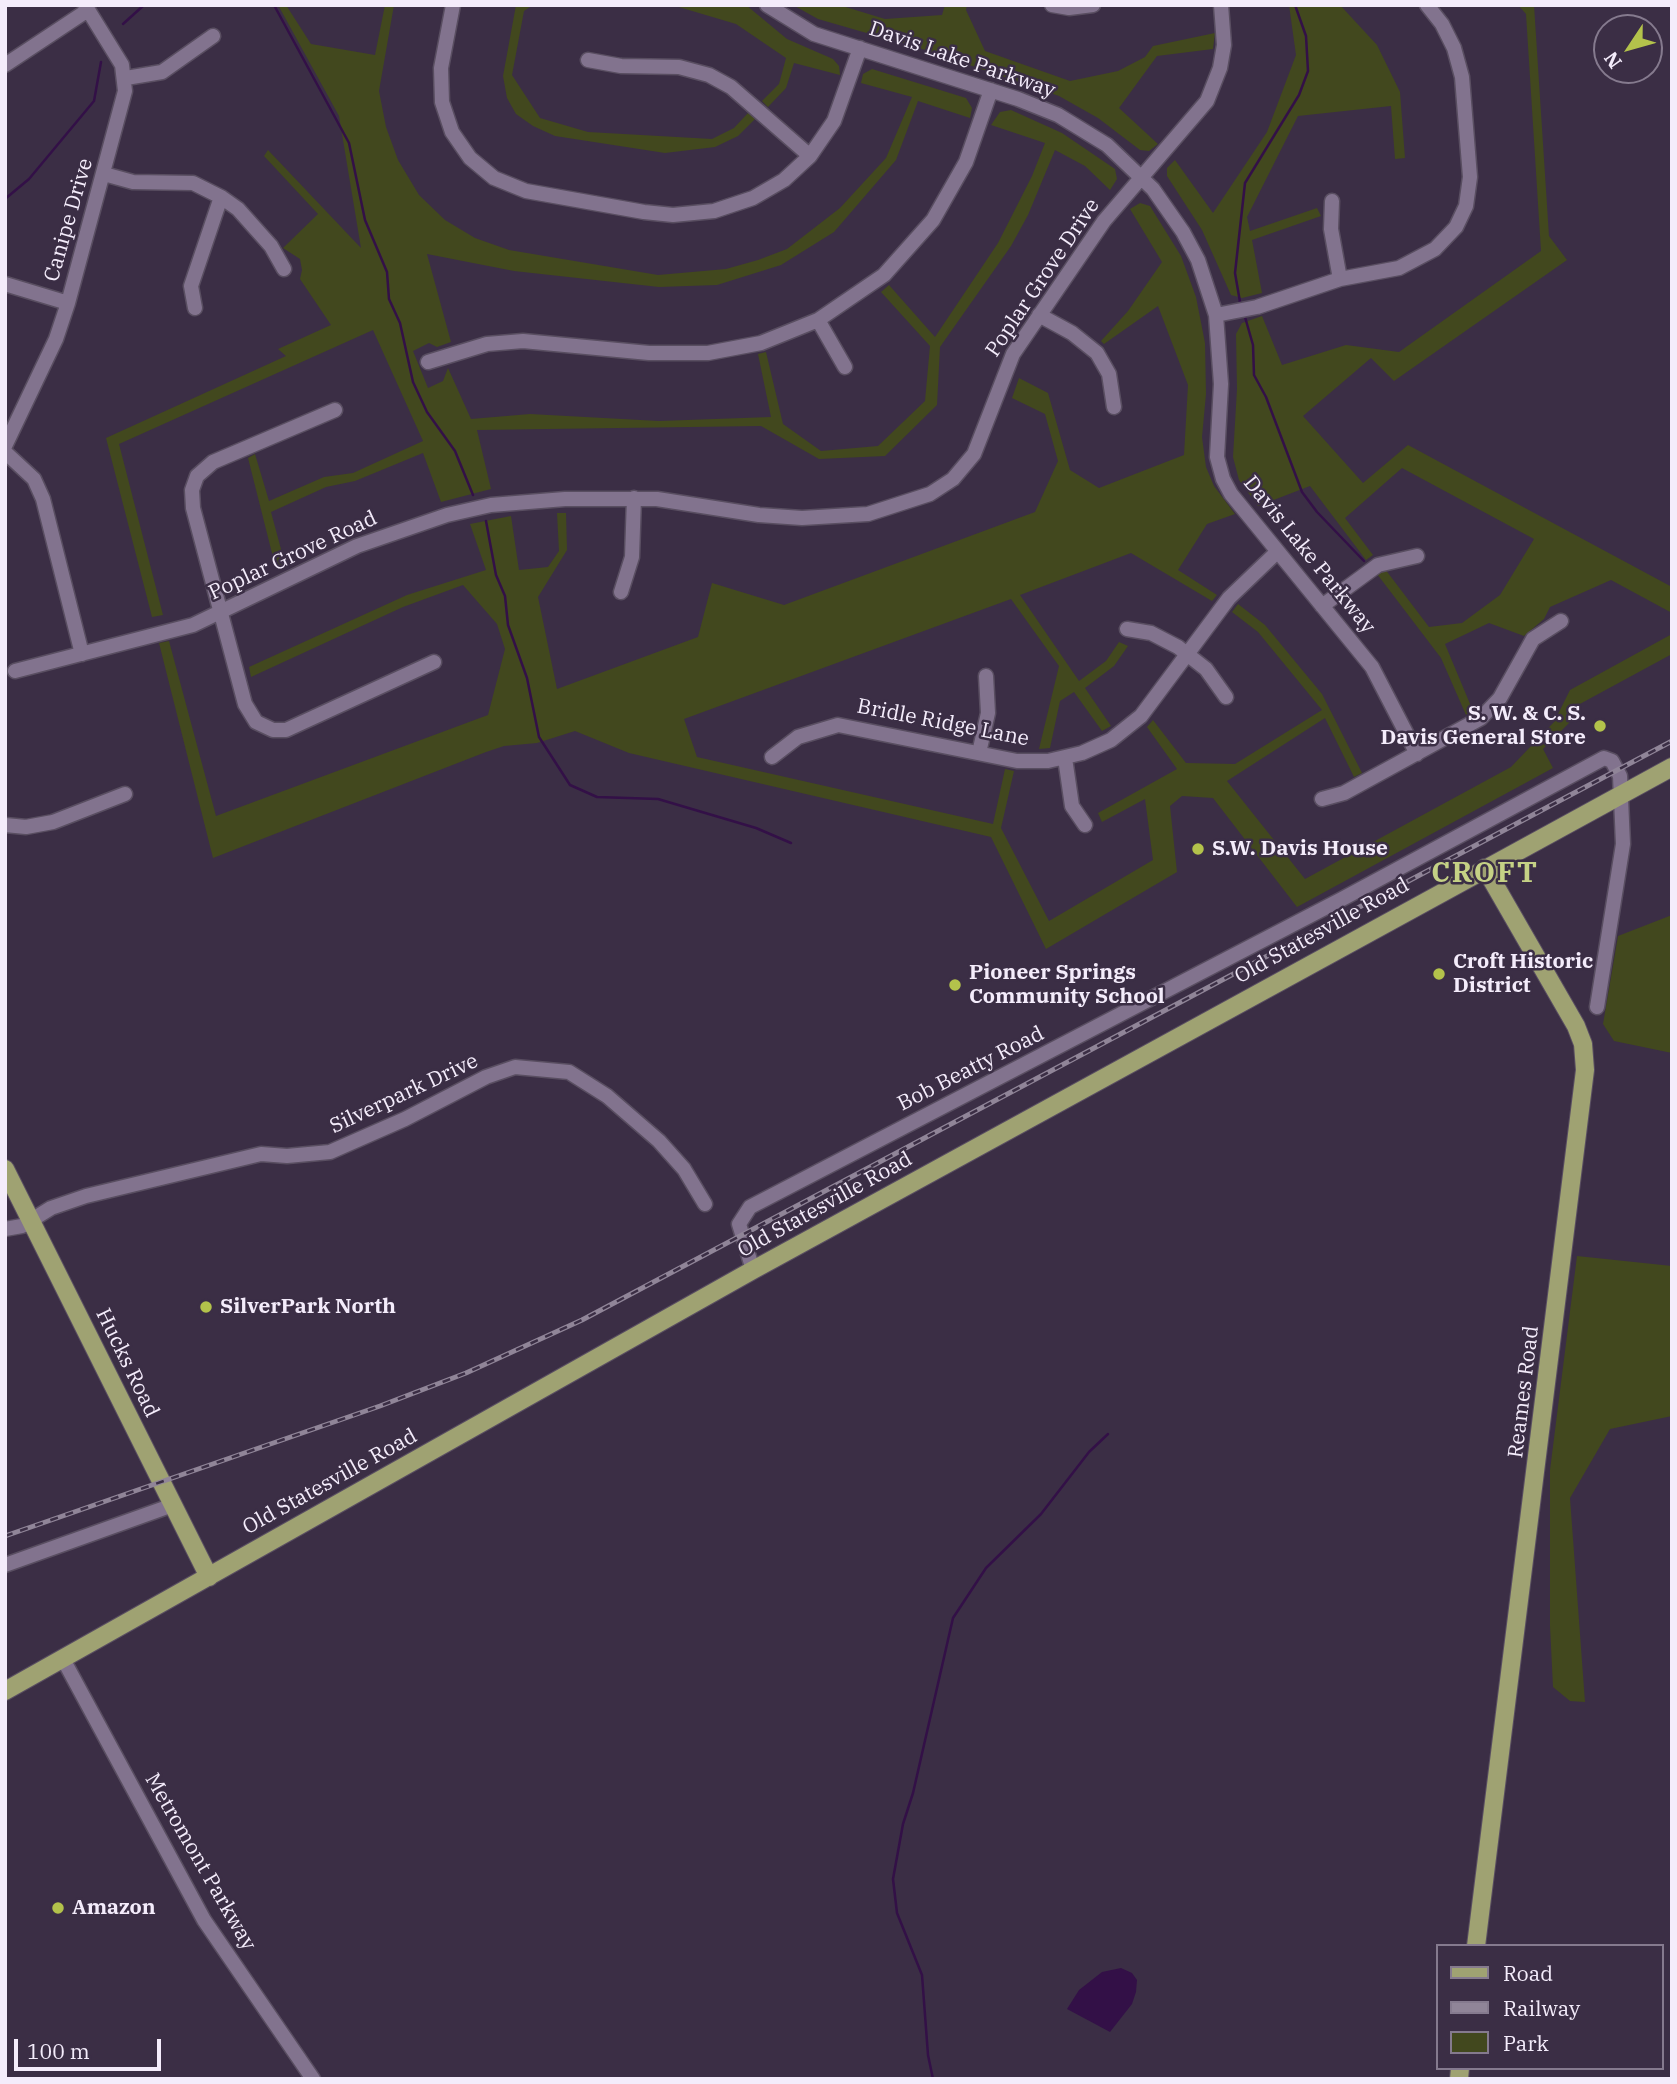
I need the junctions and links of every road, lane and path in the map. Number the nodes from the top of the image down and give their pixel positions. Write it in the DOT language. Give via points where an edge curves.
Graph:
graph roads {
  1 [pos="453,5"];
  2 [pos="767,5"];
  3 [pos="1052,5"];
  4 [pos="1093,5"];
  5 [pos="1221,5"];
  6 [pos="1427,5"];
  7 [pos="87,8"];
  8 [pos="213,36"];
  9 [pos="860,48"];
  10 [pos="588,60"];
  11 [pos="5,65"];
  12 [pos="126,78"];
  13 [pos="990,90"];
  14 [pos="810,156"];
  15 [pos="104,174"];
  16 [pos="1142,177"];
  17 [pos="221,197"];
  18 [pos="1332,201"];
  19 [pos="284,269"];
  20 [pos="1340,279"];
  21 [pos="5,284"];
  22 [pos="68,303"];
  23 [pos="195,309"];
  24 [pos="1039,315"];
  25 [pos="1216,315"];
  26 [pos="818,320"];
  27 [pos="428,362"];
  28 [pos="845,367"];
  29 [pos="1114,407"];
  30 [pos="335,410"];
  31 [pos="5,446"];
  32 [pos="5,452"];
  33 [pos="634,498"];
  34 [pos="1277,552"];
  35 [pos="1418,556"];
  36 [pos="621,592"];
  37 [pos="1322,606"];
  38 [pos="222,613"];
  39 [pos="1561,621"];
  40 [pos="1126,629"];
  41 [pos="82,654"];
  42 [pos="1188,654"];
  43 [pos="434,662"];
  44 [pos="15,671"];
  45 [pos="986,676"];
  46 [pos="1226,697"];
  47 [pos="979,753"];
  48 [pos="1417,754"];
  49 [pos="772,757"];
  50 [pos="1065,758"];
  51 [pos="1672,767"];
  52 [pos="125,794"];
  53 [pos="1622,794"];
  54 [pos="1322,799"];
  55 [pos="5,825"];
  56 [pos="1085,825"];
  57 [pos="1485,868"];
  58 [pos="1597,1007"];
  59 [pos="5,1169"];
  60 [pos="705,1204"];
  61 [pos="32,1222"];
  62 [pos="5,1229"];
  63 [pos="753,1270"];
  64 [pos="173,1505"];
  65 [pos="5,1565"];
  66 [pos="209,1577"];
  67 [pos="63,1659"];
  68 [pos="5,1691"];
  69 [pos="1476,1944"];
  70 [pos="313,2079"];
  1 -- 14 [label="street" via="441,68 446,118 470,159 509,186 644,212 691,214 753,198 784,180"];
  2 -- 9 [label="street, Davis Lake Parkway" via="801,28"];
  3 -- 4 [label="street"];
  5 -- 16 [label="street, Poplar Grove Drive" via="1224,45 1214,85 1193,121"];
  6 -- 20 [label="street" via="1442,24 1459,61 1470,177 1466,206 1450,234 1421,258 1399,268"];
  7 -- 11 [label="street"];
  7 -- 12 [label="street" via="112,45"];
  8 -- 12 [label="street" via="163,72"];
  9 -- 13 [label="street, Davis Lake Parkway"];
  9 -- 14 [label="street" via="834,121"];
  10 -- 14 [label="street" via="679,67 709,75 731,87"];
  12 -- 15 [label="street, Canipe Drive"];
  13 -- 16 [label="street, Davis Lake Parkway" via="1076,125"];
  13 -- 26 [label="street" via="966,162 933,220 884,275"];
  15 -- 17 [label="street" via="133,181 193,183"];
  15 -- 22 [label="street, Canipe Drive"];
  16 -- 24 [label="street, Poplar Grove Drive" via="1104,221"];
  16 -- 25 [label="street, Davis Lake Parkway" via="1183,232 1198,260"];
  17 -- 19 [label="street" via="271,246"];
  17 -- 23 [label="street" via="191,286"];
  18 -- 20 [label="street" via="1331,229"];
  20 -- 25 [label="street" via="1257,307"];
  21 -- 22 [label="street"];
  22 -- 31 [label="street, Canipe Drive"];
  24 -- 29 [label="street" via="1097,353 1109,374"];
  24 -- 33 [label="street, Poplar Grove Drive" via="1002,377 974,454 953,479 930,494 867,514 802,519"];
  25 -- 34 [label="street, Davis Lake Parkway" via="1222,384 1218,467 1231,494"];
  26 -- 27 [label="street" via="761,342 708,352 649,353 523,341 487,344"];
  26 -- 28 [label="street"];
  30 -- 38 [label="street" via="213,462 197,476 193,508"];
  32 -- 41 [label="street" via="34,478 43,499"];
  33 -- 36 [label="street" via="632,557"];
  33 -- 38 [label="street, Poplar Grove Road" via="529,501 447,515 340,554"];
  34 -- 37 [label="street, Davis Lake Parkway"];
  34 -- 42 [label="street, Bridle Ridge Lane" via="1229,598"];
  35 -- 37 [label="street" via="1378,565"];
  37 -- 48 [label="street, Davis Lake Parkway" via="1372,667"];
  38 -- 41 [label="street, Poplar Grove Road"];
  38 -- 43 [label="street" via="245,704 257,722 274,730 286,730"];
  39 -- 48 [label="street" via="1533,639 1481,718"];
  40 -- 42 [label="street" via="1151,633"];
  41 -- 44 [label="street, Poplar Grove Road"];
  42 -- 46 [label="street" via="1206,669"];
  42 -- 50 [label="street, Bridle Ridge Lane" via="1127,729 1099,746"];
  45 -- 47 [label="street" via="988,713"];
  47 -- 49 [label="street, Bridle Ridge Lane" via="838,725 798,737"];
  47 -- 50 [label="street, Bridle Ridge Lane" via="1017,761"];
  48 -- 54 [label="street" via="1344,793"];
  50 -- 56 [label="street" via="1072,806"];
  51 -- 53 [label="main road, Old Statesville Road"];
  52 -- 55 [label="street" via="52,822"];
  53 -- 57 [label="main road, Old Statesville Road"];
  53 -- 58 [label="street" via="1620,876"];
  53 -- 63 [label="street, Bob Beatty Road" via="1612,761 1600,759 750,1207 739,1224"];
  57 -- 63 [label="main road, Old Statesville Road"];
  57 -- 69 [label="main road, Reames Road" via="1576,1027 1585,1070"];
  59 -- 61 [label="main road, Hucks Road"];
  60 -- 61 [label="street, Silverpark Drive" via="684,1169 607,1096 569,1072 515,1068 486,1077 330,1152 261,1154 86,1196 51,1208"];
  61 -- 62 [label="street, Silverpark Drive"];
  61 -- 64 [label="main road, Hucks Road"];
  63 -- 66 [label="main road, Old Statesville Road"];
  64 -- 65 [label="street"];
  64 -- 66 [label="main road, Hucks Road"];
  66 -- 67 [label="main road, Old Statesville Road"];
  67 -- 68 [label="main road, Old Statesville Road"];
  67 -- 70 [label="street, Metromont Parkway" via="204,1920"];
}
